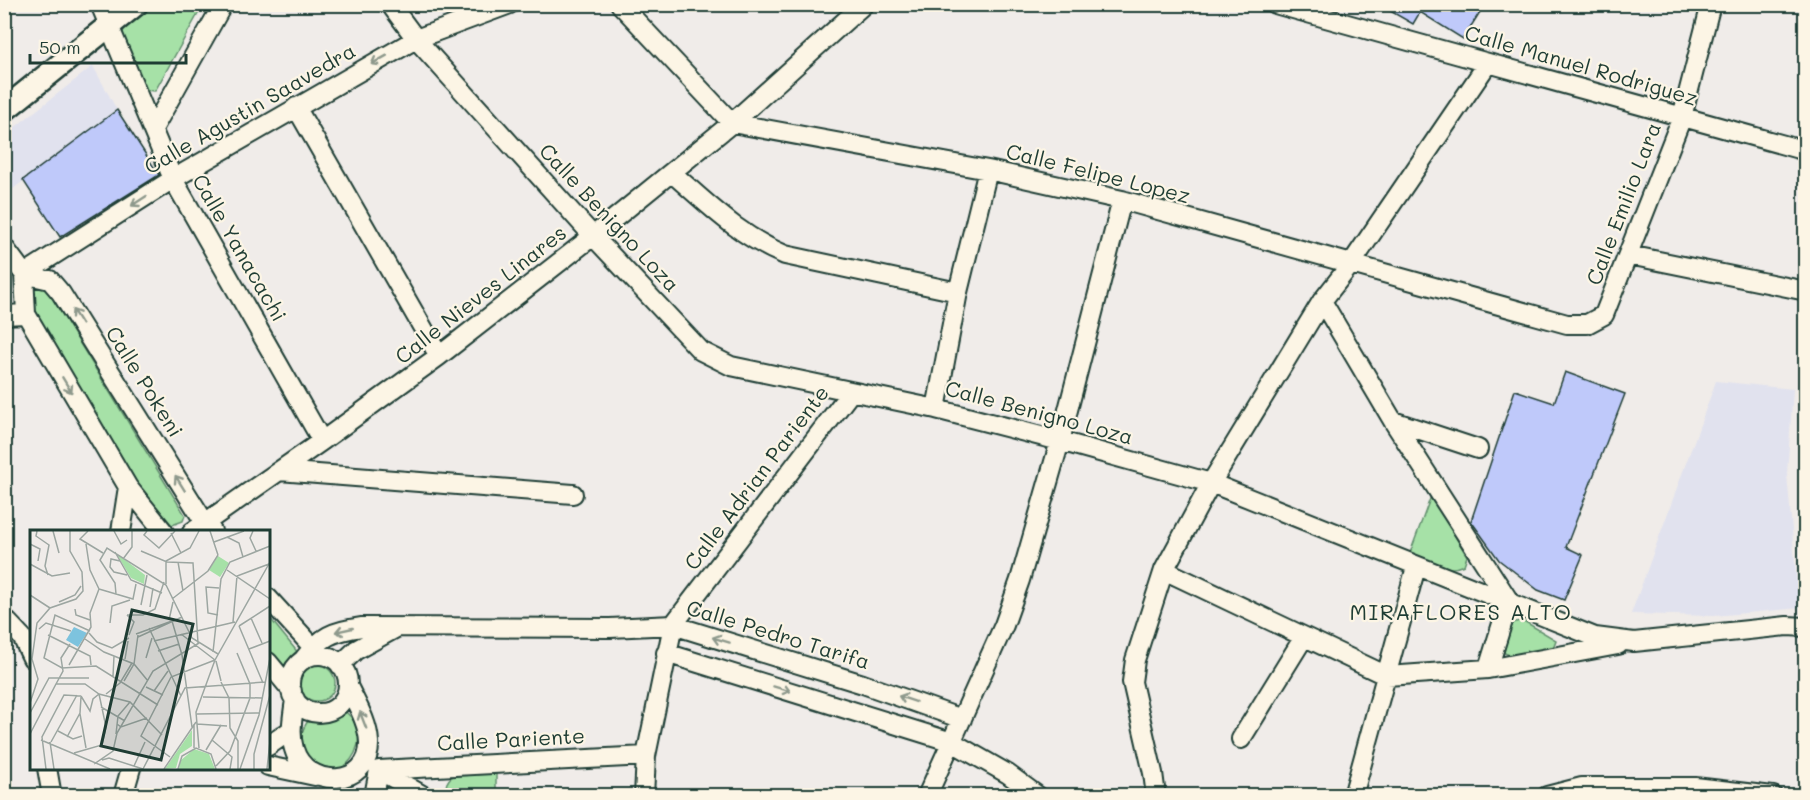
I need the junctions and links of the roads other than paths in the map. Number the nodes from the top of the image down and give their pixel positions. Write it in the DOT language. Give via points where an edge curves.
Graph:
graph roads {
  1 [pos="100,4"];
  2 [pos="136,4"];
  3 [pos="223,4"];
  4 [pos="390,4"];
  5 [pos="510,4"];
  6 [pos="620,4"];
  7 [pos="864,4"];
  8 [pos="1275,4"];
  9 [pos="1712,4"];
  10 [pos="110,27"];
  11 [pos="416,39"];
  12 [pos="1488,63"];
  13 [pos="296,107"];
  14 [pos="4,110"];
  15 [pos="1682,117"];
  16 [pos="732,123"];
  17 [pos="153,129"];
  18 [pos="1806,151"];
  19 [pos="988,170"];
  20 [pos="672,173"];
  21 [pos="173,179"];
  22 [pos="1122,200"];
  23 [pos="593,236"];
  24 [pos="4,247"];
  25 [pos="1629,255"];
  26 [pos="1351,264"];
  27 [pos="24,274"];
  28 [pos="1806,291"];
  29 [pos="958,292"];
  30 [pos="1322,301"];
  31 [pos="26,314"];
  32 [pos="4,315"];
  33 [pos="1604,315"];
  34 [pos="439,356"];
  35 [pos="851,392"];
  36 [pos="936,409"];
  37 [pos="1393,421"];
  38 [pos="322,441"];
  39 [pos="1060,441"];
  40 [pos="1478,449"];
  41 [pos="279,471"];
  42 [pos="1210,483"];
  43 [pos="128,487"];
  44 [pos="573,494"];
  45 [pos="203,528"];
  46 [pos="121,530"];
  47 [pos="163,530"];
  48 [pos="1416,567"];
  49 [pos="1164,570"];
  50 [pos="270,601"];
  51 [pos="1509,601"];
  52 [pos="4,618"];
  53 [pos="673,625"];
  54 [pos="1806,627"];
  55 [pos="396,628"];
  56 [pos="1304,637"];
  57 [pos="1634,642"];
  58 [pos="666,653"];
  59 [pos="30,654"];
  60 [pos="312,655"];
  61 [pos="270,665"];
  62 [pos="340,665"];
  63 [pos="1488,669"];
  64 [pos="1387,676"];
  65 [pos="348,686"];
  66 [pos="293,695"];
  67 [pos="962,718"];
  68 [pos="291,730"];
  69 [pos="1241,739"];
  70 [pos="952,742"];
  71 [pos="270,745"];
  72 [pos="646,756"];
  73 [pos="270,766"];
  74 [pos="372,766"];
  75 [pos="47,770"];
  76 [pos="130,770"];
  77 [pos="322,778"];
  78 [pos="52,795"];
  79 [pos="123,795"];
  80 [pos="374,795"];
  81 [pos="424,795"];
  82 [pos="644,795"];
  83 [pos="927,795"];
  84 [pos="1038,795"];
  85 [pos="1156,795"];
  86 [pos="1353,795"];
  87 [pos="1547,795"];
  88 [pos="1773,795"];
  1 -- 10 [label="street, Calle Yanacachi"];
  2 -- 10 [label="street"];
  3 -- 17 [label="street"];
  4 -- 11 [label="street, Calle Benigno Loza"];
  5 -- 11 [label="street, Calle Agustin Saavedra"];
  6 -- 16 [label="street"];
  7 -- 16 [label="street, Calle Nieves Linares"];
  8 -- 12 [label="street, Calle Manuel Rodriguez"];
  9 -- 15 [label="street, Calle Emilio Lara"];
  10 -- 14 [label="street"];
  10 -- 17 [label="street, Calle Yanacachi"];
  11 -- 13 [label="street, Calle Agustin Saavedra, one-way"];
  11 -- 23 [label="street, Calle Benigno Loza"];
  12 -- 15 [label="street, Calle Manuel Rodriguez"];
  12 -- 26 [label="street"];
  13 -- 21 [label="street, Calle Agustin Saavedra"];
  13 -- 34 [label="street"];
  15 -- 18 [label="street, Calle Manuel Rodriguez"];
  15 -- 25 [label="street, Calle Emilio Lara"];
  16 -- 19 [label="street, Calle Felipe Lopez"];
  16 -- 20 [label="street, Calle Nieves Linares"];
  17 -- 21 [label="street, Calle Yanacachi"];
  19 -- 22 [label="street, Calle Felipe Lopez"];
  19 -- 29 [label="street"];
  20 -- 23 [label="street, Calle Nieves Linares"];
  20 -- 29 [label="street" via="760,245 785,255"];
  21 -- 27 [label="street, Calle Agustin Saavedra, one-way"];
  21 -- 38 [label="street, Calle Yanacachi"];
  22 -- 26 [label="street, Calle Felipe Lopez"];
  22 -- 39 [label="street"];
  23 -- 34 [label="street, Calle Nieves Linares"];
  23 -- 35 [label="street, Calle Benigno Loza" via="701,351 731,366"];
  24 -- 27 [label="street"];
  25 -- 28 [label="street"];
  25 -- 33 [label="street, Calle Emilio Lara"];
  26 -- 30 [label="street"];
  26 -- 33 [label="street, Calle Felipe Lopez" via="1567,324 1587,324"];
  27 -- 31 [label="street"];
  45 -- 27 [label="street, Calle Pokeni, one-way" via="61,293 50,280"];
  29 -- 36 [label="street"];
  30 -- 37 [label="street"];
  30 -- 42 [label="street"];
  31 -- 32 [label="street"];
  31 -- 43 [label="street, one-way"];
  34 -- 38 [label="street, Calle Nieves Linares"];
  35 -- 36 [label="street, Calle Benigno Loza"];
  35 -- 53 [label="street, Calle Adrian Pariente"];
  36 -- 39 [label="street, Calle Benigno Loza"];
  37 -- 40 [label="street"];
  37 -- 51 [label="street"];
  38 -- 41 [label="street, Calle Nieves Linares"];
  39 -- 42 [label="street, Calle Benigno Loza"];
  39 -- 67 [label="street" via="1004,625"];
  41 -- 44 [label="street"];
  41 -- 45 [label="street, Calle Nieves Linares"];
  42 -- 48 [label="street, Calle Benigno Loza"];
  42 -- 49 [label="street"];
  43 -- 46 [label="street"];
  43 -- 47 [label="street"];
  48 -- 51 [label="street, Calle Benigno Loza"];
  48 -- 64 [label="street"];
  49 -- 56 [label="street"];
  49 -- 85 [label="street" via="1135,660 1132,682"];
  50 -- 60 [label="street"];
  51 -- 57 [label="street, Calle Benigno Loza" via="1595,637"];
  51 -- 63 [label="street"];
  52 -- 59 [label="street" via="22,637"];
  53 -- 55 [label="street, Calle Pedro Tarifa"];
  53 -- 58 [label="street, Calle Adrian Pariente"];
  67 -- 53 [label="street, Calle Pedro Tarifa, one-way"];
  54 -- 57 [label="street, Calle Benigno Loza"];
  55 -- 60 [label="street, Calle Pedro Tarifa, one-way" via="338,631"];
  55 -- 62 [label="street, Calle Pedro Tarifa" via="356,650"];
  56 -- 64 [label="street"];
  56 -- 69 [label="street"];
  57 -- 63 [label="street"];
  58 -- 70 [label="street, one-way"];
  58 -- 72 [label="street, Calle Adrian Pariente"];
  60 -- 62 [label="street"];
  60 -- 66 [label="street" via="292,674"];
  61 -- 66 [label="street"];
  62 -- 65 [label="street"];
  63 -- 64 [label="street"];
  64 -- 86 [label="street"];
  65 -- 66 [label="street" via="341,704 324,713 305,710"];
  74 -- 65 [label="street, one-way" via="368,734"];
  66 -- 68 [label="street"];
  67 -- 70 [label="street"];
  68 -- 71 [label="street"];
  68 -- 77 [label="street" via="300,762"];
  70 -- 83 [label="street"];
  70 -- 84 [label="street"];
  72 -- 74 [label="street, Calle Pariente"];
  72 -- 82 [label="street, Calle Adrian Pariente"];
  73 -- 77 [label="street"];
  74 -- 77 [label="street" via="347,776"];
  74 -- 80 [label="street"];
  74 -- 81 [label="street"];
  75 -- 78 [label="street"];
  76 -- 79 [label="street"];
  87 -- 88 [label="street" via="1582,787 1695,787"];
}
